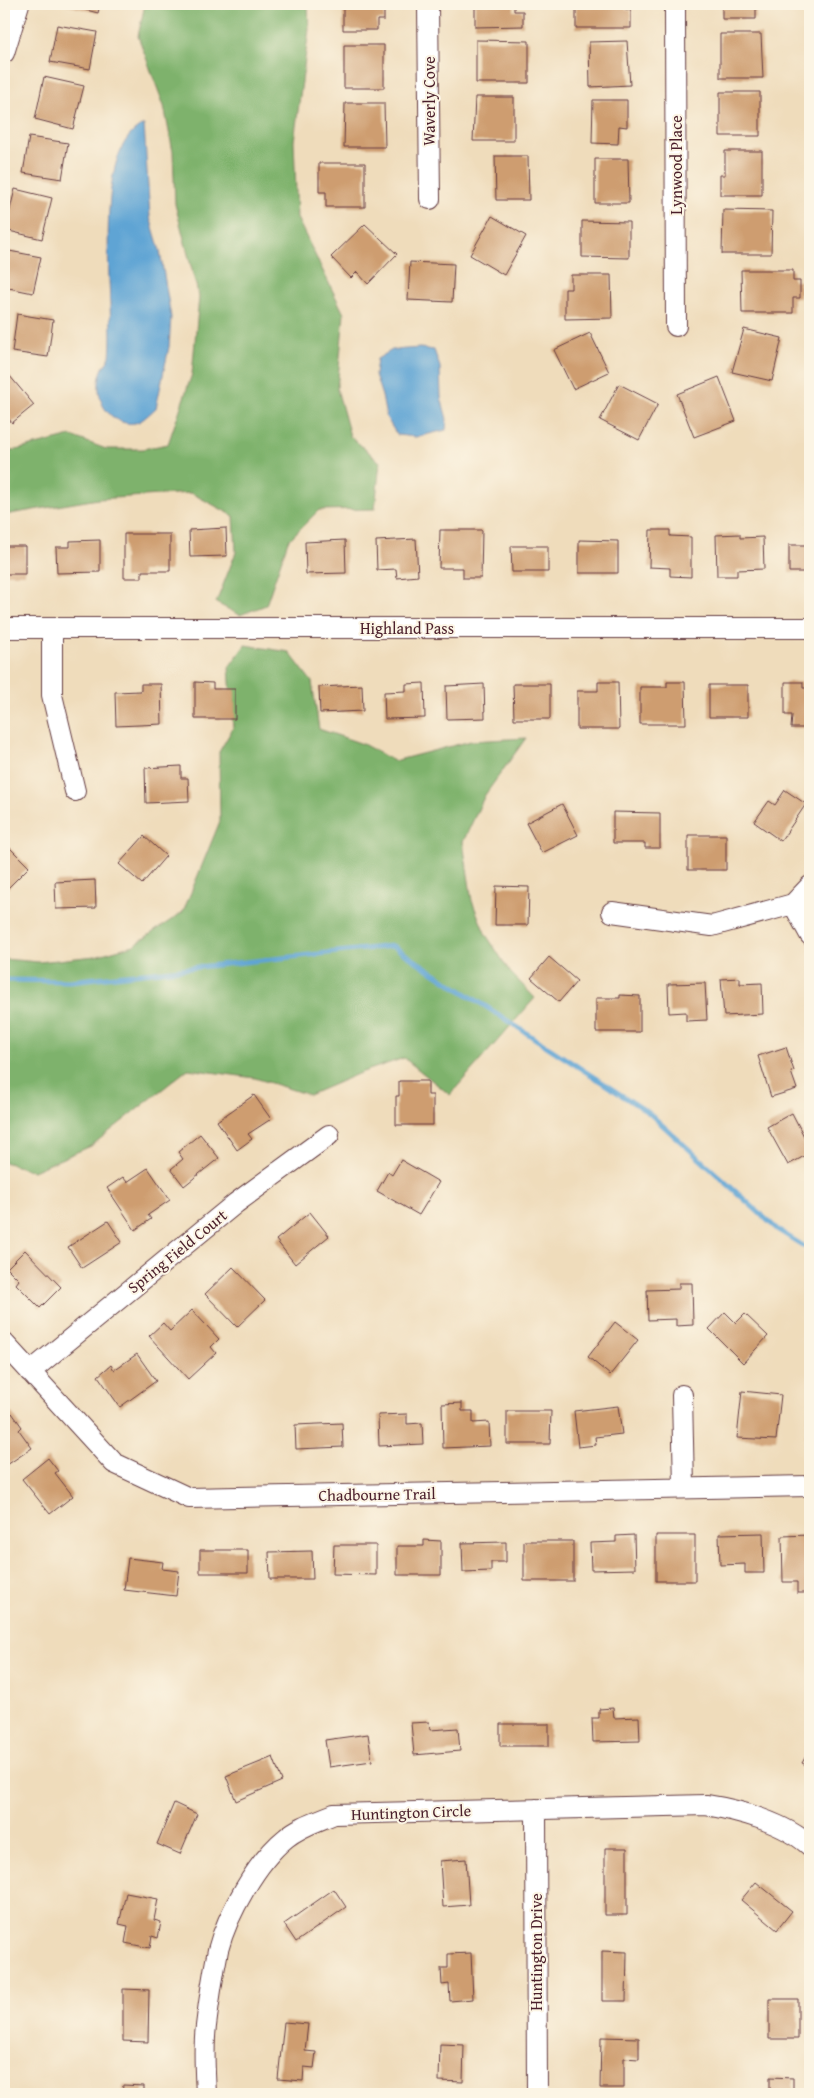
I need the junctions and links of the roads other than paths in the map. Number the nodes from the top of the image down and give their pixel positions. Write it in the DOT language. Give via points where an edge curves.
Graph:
graph roads {
  1 [pos="19,4"];
  2 [pos="428,4"];
  3 [pos="675,4"];
  4 [pos="4,53"];
  5 [pos="430,199"];
  6 [pos="676,326"];
  7 [pos="4,628"];
  8 [pos="52,628"];
  9 [pos="810,628"];
  10 [pos="75,791"];
  11 [pos="810,886"];
  12 [pos="793,904"];
  13 [pos="612,912"];
  14 [pos="810,935"];
  15 [pos="329,1135"];
  16 [pos="4,1343"];
  17 [pos="30,1372"];
  18 [pos="682,1395"];
  19 [pos="810,1486"];
  20 [pos="684,1488"];
  21 [pos="536,1809"];
  22 [pos="810,1846"];
  23 [pos="206,2094"];
  24 [pos="537,2094"];
  1 -- 4 [label="street"];
  2 -- 5 [label="street, Waverly Cove"];
  3 -- 6 [label="street, Lynwood Place"];
  7 -- 8 [label="street, Highland Pass"];
  8 -- 9 [label="street, Highland Pass"];
  8 -- 10 [label="street" via="52,695"];
  11 -- 12 [label="street"];
  12 -- 13 [label="street" via="712,926"];
  12 -- 14 [label="street"];
  15 -- 17 [label="street, Spring Field Court" via="236,1203"];
  16 -- 17 [label="street, Chadbourne Trail"];
  17 -- 20 [label="street, Chadbourne Trail" via="114,1463 189,1498"];
  18 -- 20 [label="street"];
  19 -- 20 [label="street, Chadbourne Trail"];
  21 -- 22 [label="street, Huntington Circle" via="706,1805 734,1810 780,1827"];
  21 -- 23 [label="street, Huntington Circle" via="334,1814 308,1824 286,1838 268,1857 238,1900 219,1949 206,2027"];
  21 -- 24 [label="street, Huntington Drive"];
}
